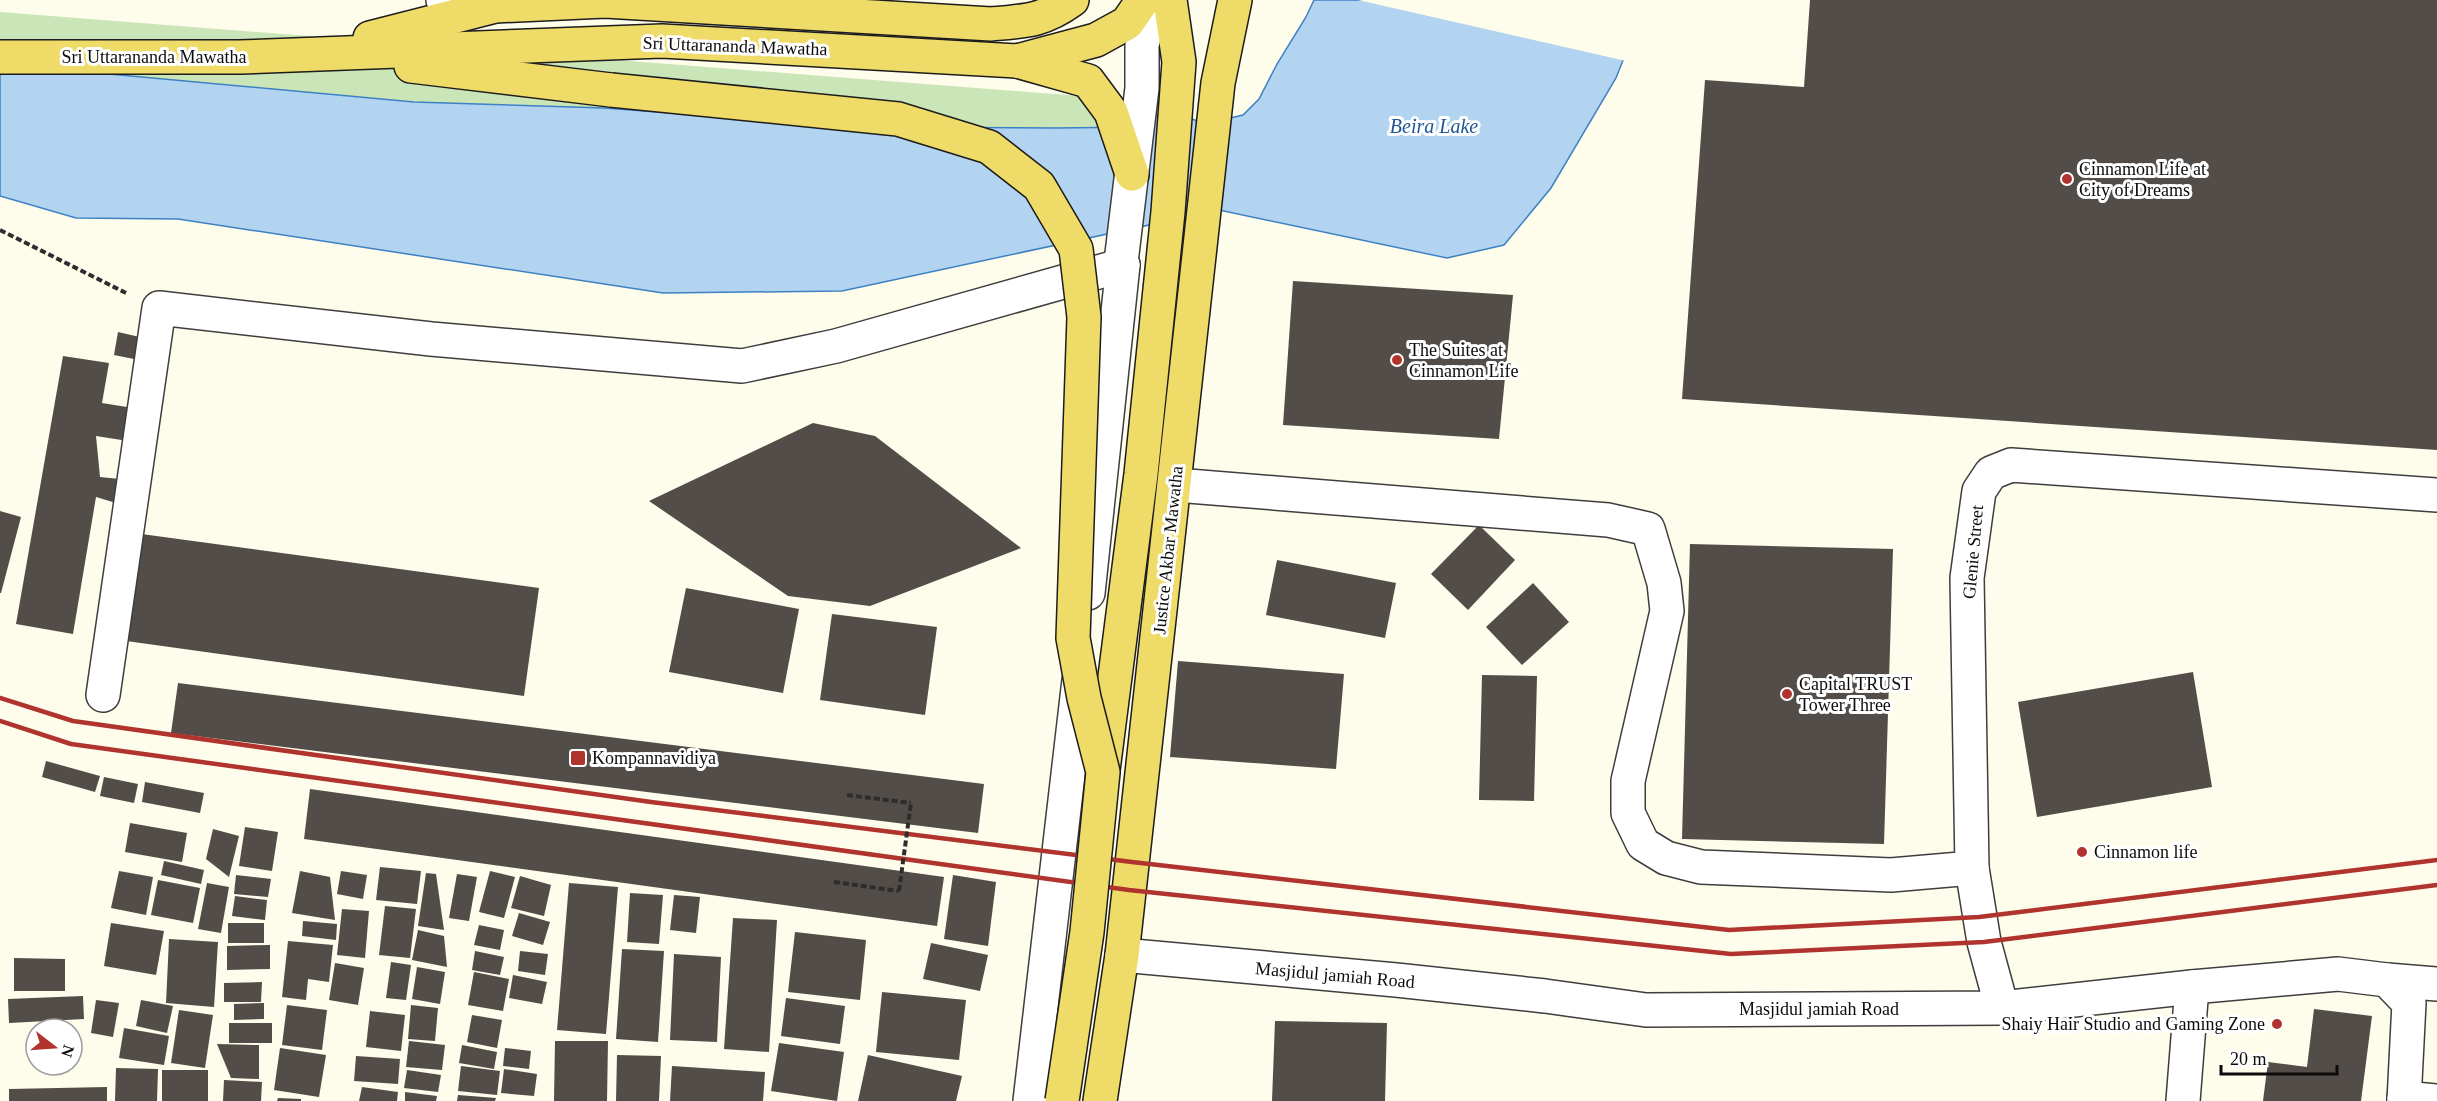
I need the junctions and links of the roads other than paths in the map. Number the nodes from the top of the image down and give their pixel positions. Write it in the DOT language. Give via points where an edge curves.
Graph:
graph roads {
  1 [pos="443,0"];
  2 [pos="603,0"];
  3 [pos="1072,0"];
  4 [pos="1143,0"];
  5 [pos="1162,0"];
  6 [pos="1170,0"];
  7 [pos="1235,0"];
  8 [pos="495,6"];
  9 [pos="308,54"];
  10 [pos="0,57"];
  11 [pos="1017,61"];
  12 [pos="1132,174"];
  13 [pos="1122,263"];
  14 [pos="1176,485"];
  15 [pos="2437,495"];
  16 [pos="104,695"];
  17 [pos="1103,772"];
  18 [pos="1972,868"];
  19 [pos="1122,955"];
  20 [pos="2388,980"];
  21 [pos="2437,984"];
  22 [pos="2192,987"];
  23 [pos="2002,1008"];
  24 [pos="2404,1099"];
  25 [pos="1030,1101"];
  26 [pos="1062,1101"];
  27 [pos="1100,1101"];
  28 [pos="2183,1101"];
  29 [pos="2437,1101"];
  1 -- 8 [label="street"];
  2 -- 3 [label="main road, Sri Uttarananda Mawatha" via="991,24 1033,21"];
  2 -- 8 [label="main road, Sri Uttarananda Mawatha"];
  4 -- 11 [label="main road, Sri Uttarananda Mawatha" via="1127,23 1095,40"];
  5 -- 12 [label="street" via="1148,22 1142,45 1142,88"];
  6 -- 17 [label="main road, Justice Akbar Mawatha" via="1179,62 1168,212 1141,474"];
  7 -- 14 [label="main road, Justice Akbar Mawatha" via="1218,84"];
  8 -- 9 [label="main road, Sri Uttarananda Mawatha"];
  9 -- 10 [label="main road, Sri Uttarananda Mawatha"];
  9 -- 11 [label="main road, Sri Uttarananda Mawatha" via="662,41"];
  9 -- 17 [label="main road, bridge" via="898,119 989,147 1039,186 1076,249 1084,317 1073,638"];
  11 -- 12 [label="main road" via="1088,81 1111,112"];
  12 -- 13 [label="street"];
  13 -- 16 [label="street" via="836,346 742,366 430,339 159,308"];
  13 -- 25 [label="street"];
  14 -- 18 [label="street" via="1608,520 1648,529 1664,583 1667,612 1628,781 1628,813 1644,844 1666,858 1701,867 1891,875"];
  14 -- 19 [label="main road, Justice Akbar Mawatha"];
  15 -- 18 [label="street, Glenie Street" via="2011,465 1991,473 1979,491 1967,578"];
  17 -- 26 [label="main road, Justice Akbar Mawatha, bridge" via="1087,932"];
  18 -- 23 [label="street, Glenie Street" via="1982,934"];
  19 -- 23 [label="street, Masjidul jamiah Road" via="1396,980 1646,1010"];
  19 -- 27 [label="main road, Justice Akbar Mawatha"];
  20 -- 21 [label="street, Masjidul jamiah Road"];
  20 -- 22 [label="street, Masjidul jamiah Road" via="2338,974"];
  20 -- 24 [label="street" via="2409,1003"];
  22 -- 23 [label="street, Masjidul jamiah Road"];
  22 -- 28 [label="street"];
  24 -- 29 [label="street"];
}
